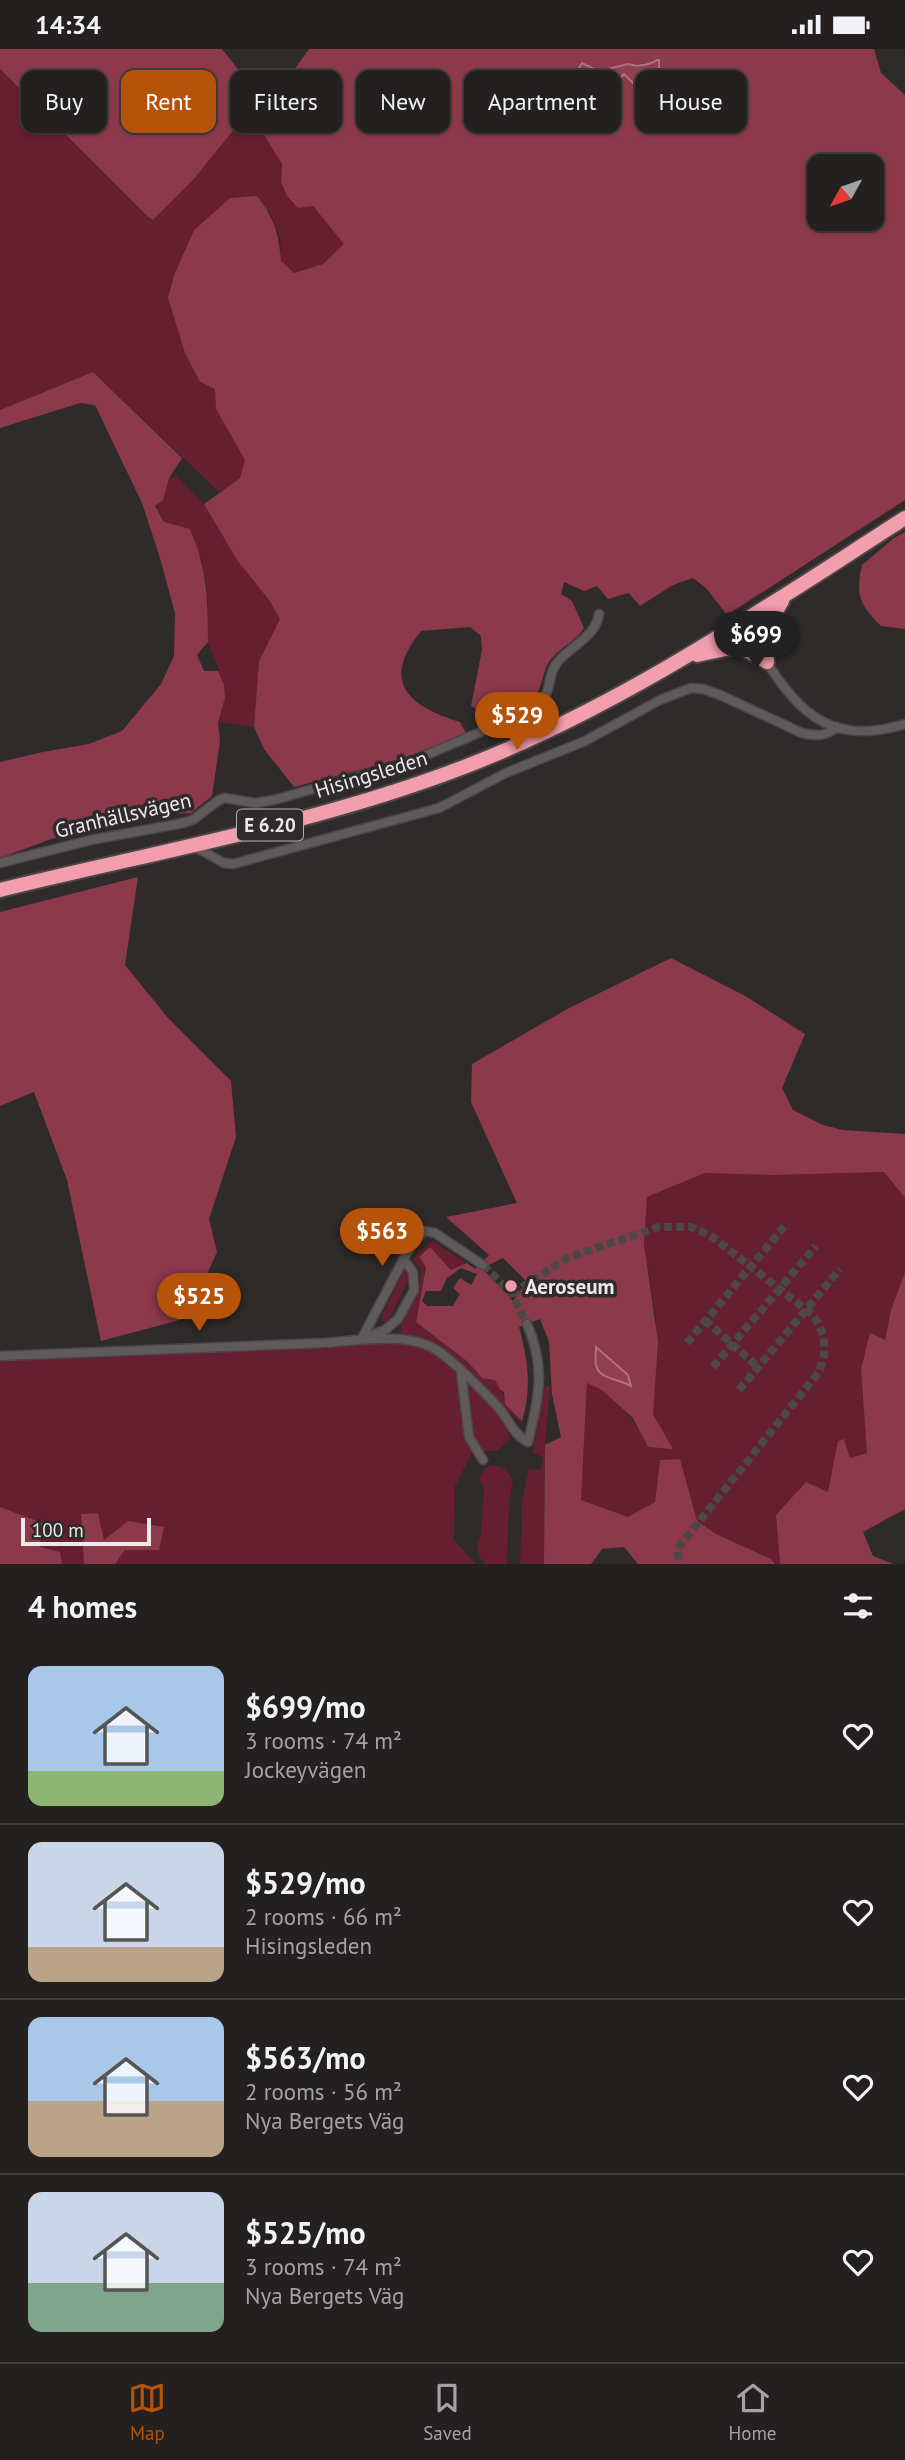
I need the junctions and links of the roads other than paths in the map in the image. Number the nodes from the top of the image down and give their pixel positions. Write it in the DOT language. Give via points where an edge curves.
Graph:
graph roads {
  1 [pos="905,518"];
  2 [pos="786,595"];
  3 [pos="599,614"];
  4 [pos="741,623"];
  5 [pos="685,657"];
  6 [pos="767,662"];
  7 [pos="905,724"];
  8 [pos="837,727"];
  9 [pos="191,845"];
  10 [pos="0,863"];
  11 [pos="0,890"];
  12 [pos="403,1259"];
  13 [pos="484,1265"];
  14 [pos="527,1324"];
  15 [pos="360,1340"];
  16 [pos="0,1356"];
  17 [pos="461,1372"];
  18 [pos="483,1460"];
  1 -- 2 [label="highway, Hisingsleden / E 6.20"];
  2 -- 4 [label="highway, Hisingsleden / E 6.20"];
  2 -- 6 [label="highway, E 6.20" via="765,629"];
  3 -- 10 [label="street, Granhällsvägen" via="592,632 554,666 546,694 534,708 435,754 274,800 255,803 225,798 183,823"];
  4 -- 5 [label="highway, Hisingsleden / E 6.20"];
  4 -- 6 [label="street"];
  5 -- 6 [label="highway, E 6.20" via="735,647"];
  5 -- 9 [label="highway, Hisingsleden / E 6.20" via="563,723 464,767 334,809"];
  6 -- 8 [label="street" via="799,705"];
  7 -- 8 [label="street" via="868,732"];
  8 -- 9 [label="street" via="824,735 802,733 720,695 691,688 439,808 233,864"];
  9 -- 11 [label="highway, Hisingsleden / E 6.20"];
  12 -- 13 [label="street" via="417,1237 428,1230"];
  12 -- 15 [label="street"];
  12 -- 15 [label="street" via="415,1284 398,1319"];
  14 -- 17 [label="street" via="537,1348 540,1381 528,1442"];
  15 -- 16 [label="street"];
  15 -- 17 [label="street" via="425,1345"];
  17 -- 18 [label="street" via="469,1437"];
}
